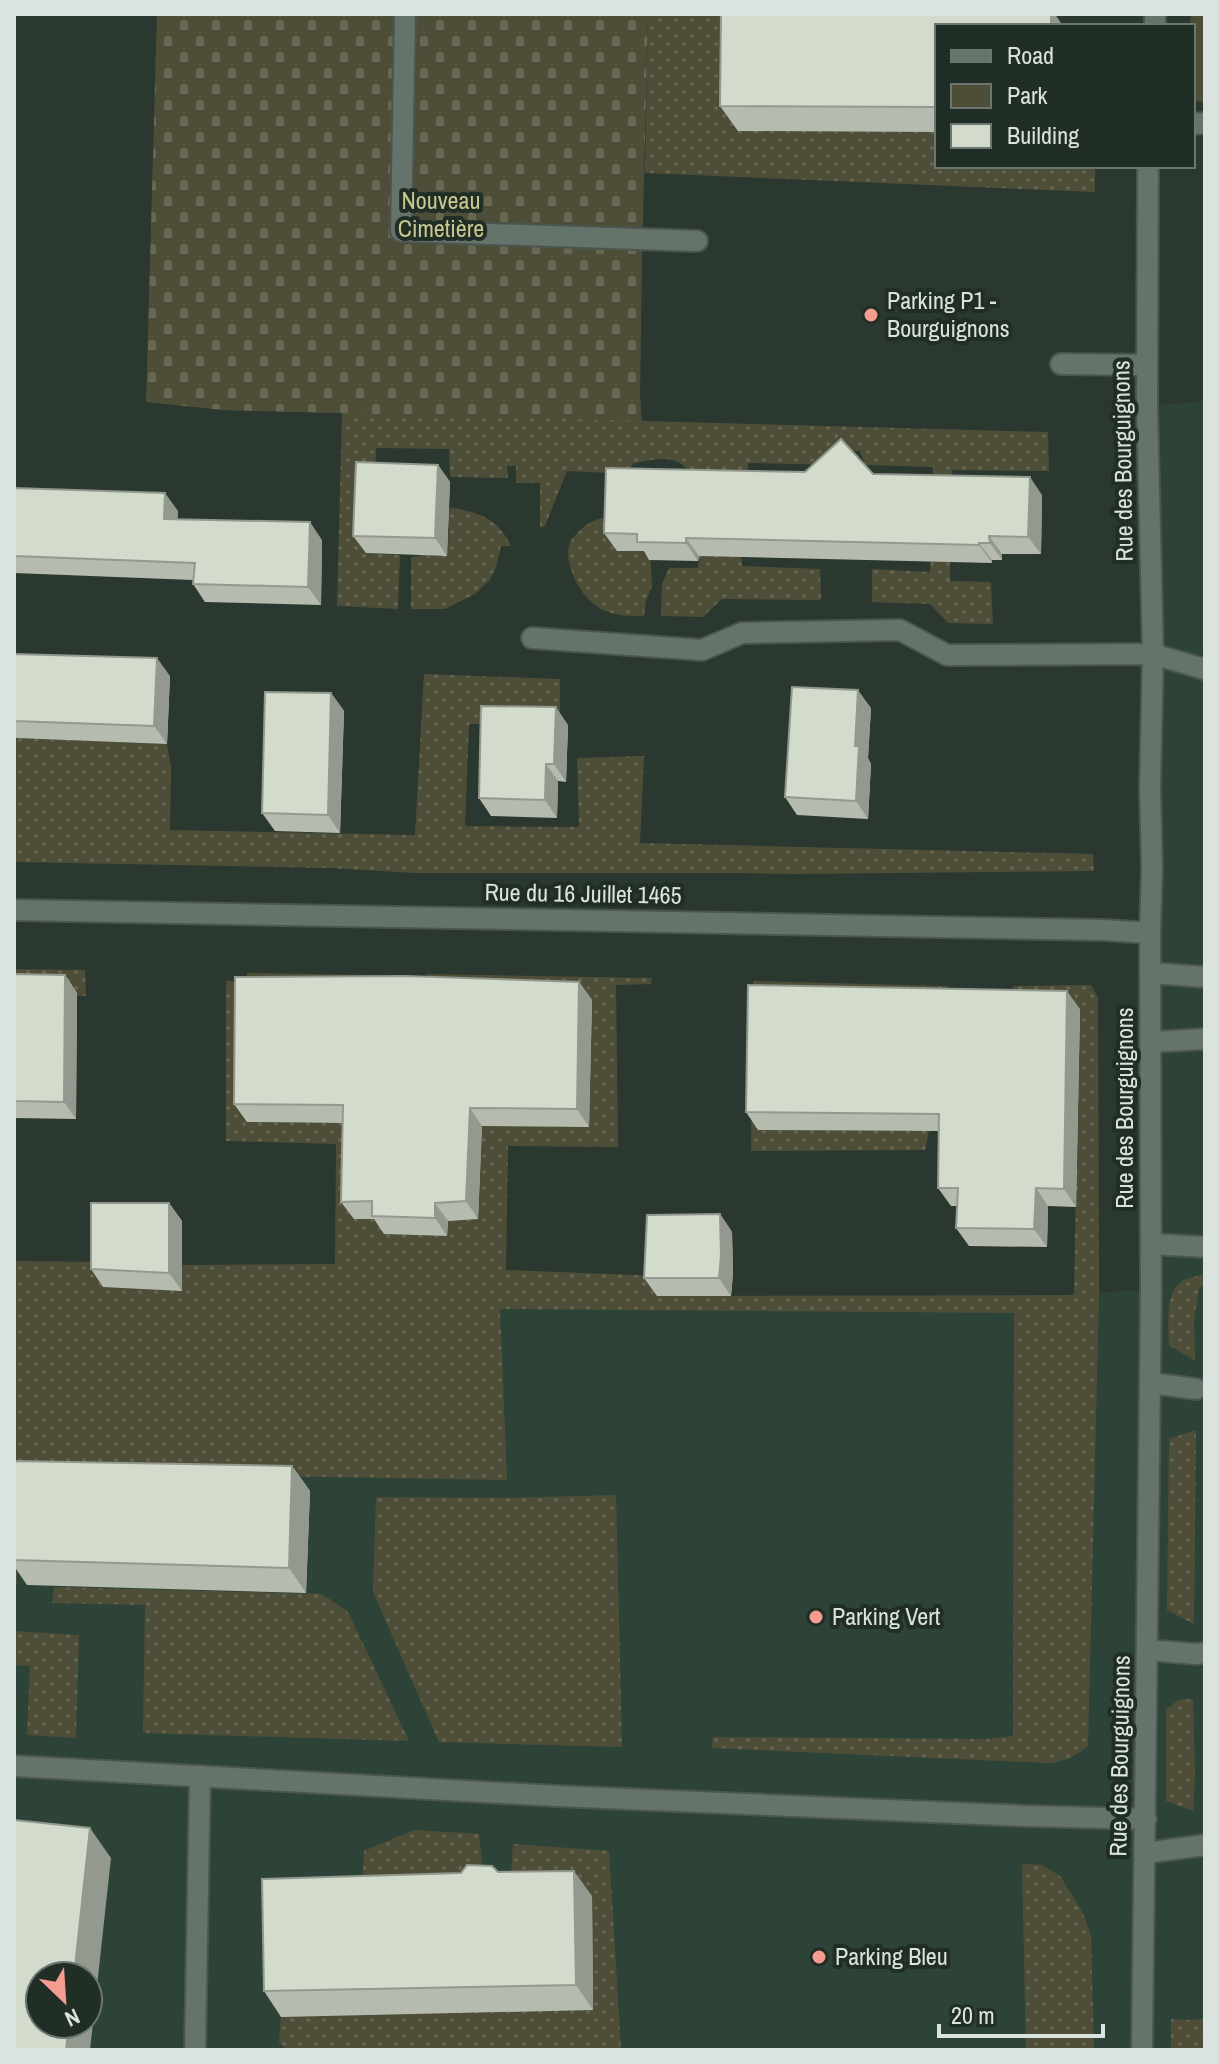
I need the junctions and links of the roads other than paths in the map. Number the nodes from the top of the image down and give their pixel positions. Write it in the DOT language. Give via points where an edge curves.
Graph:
graph roads {
  1 [pos="405,14"];
  2 [pos="1148,168"];
  3 [pos="697,241"];
  4 [pos="1061,364"];
  5 [pos="1147,365"];
  6 [pos="532,638"];
  7 [pos="1153,654"];
  8 [pos="1204,669"];
  9 [pos="14,910"];
  10 [pos="1150,933"];
  11 [pos="1151,973"];
  12 [pos="1205,977"];
  13 [pos="1205,1039"];
  14 [pos="1151,1042"];
  15 [pos="1151,1244"];
  16 [pos="1205,1247"];
  17 [pos="1150,1383"];
  18 [pos="1196,1389"];
  19 [pos="1148,1650"];
  20 [pos="1205,1653"];
  21 [pos="14,1766"];
  22 [pos="200,1776"];
  23 [pos="1146,1819"];
  24 [pos="1205,1845"];
  25 [pos="1145,1853"];
  26 [pos="195,2050"];
  27 [pos="1142,2050"];
  1 -- 3 [label="street" via="401,231"];
  2 -- 5 [label="street, Rue des Bourguignons"];
  4 -- 5 [label="street"];
  5 -- 7 [label="street, Rue des Bourguignons"];
  6 -- 7 [label="street" via="702,650 742,633 900,630 947,655"];
  7 -- 8 [label="street"];
  7 -- 10 [label="street, Rue des Bourguignons"];
  9 -- 10 [label="street, Rue du 16 Juillet 1465"];
  10 -- 11 [label="street, Rue des Bourguignons"];
  11 -- 12 [label="street"];
  11 -- 14 [label="street, Rue des Bourguignons"];
  13 -- 14 [label="street"];
  14 -- 15 [label="street, Rue des Bourguignons"];
  15 -- 16 [label="street"];
  15 -- 17 [label="street, Rue des Bourguignons"];
  17 -- 18 [label="street"];
  17 -- 19 [label="street, Rue des Bourguignons"];
  19 -- 20 [label="street"];
  19 -- 23 [label="street, Rue des Bourguignons"];
  21 -- 22 [label="street"];
  22 -- 23 [label="street"];
  22 -- 26 [label="street"];
  23 -- 25 [label="street, Rue des Bourguignons"];
  24 -- 25 [label="street"];
  25 -- 27 [label="street, Rue des Bourguignons"];
}
